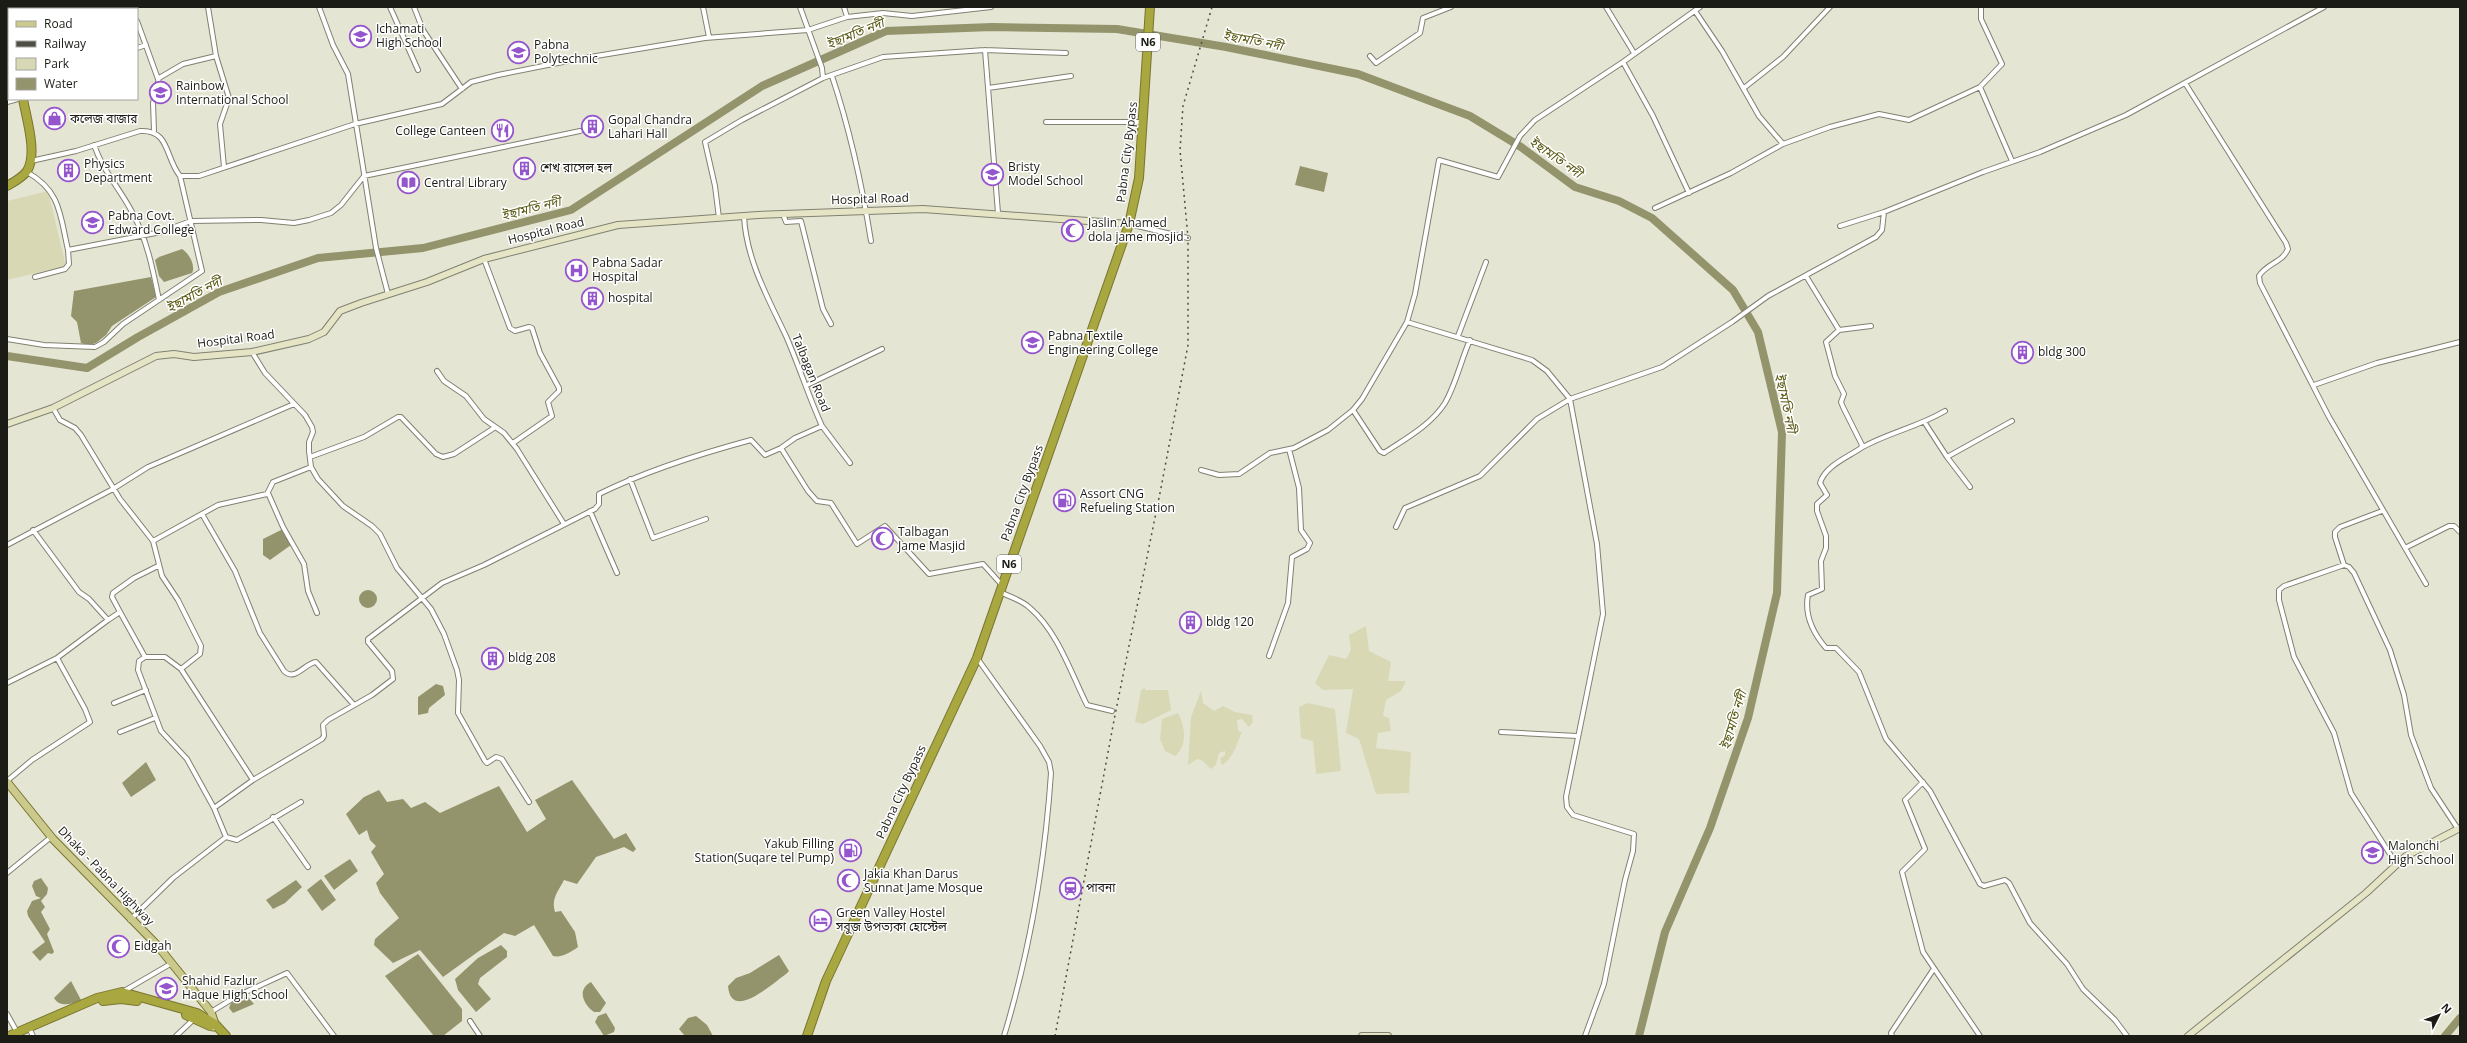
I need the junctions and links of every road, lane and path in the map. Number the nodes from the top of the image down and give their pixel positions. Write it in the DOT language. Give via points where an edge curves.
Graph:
graph roads {
  1 [pos="208,7"];
  2 [pos="319,7"];
  3 [pos="390,7"];
  4 [pos="414,7"];
  5 [pos="703,7"];
  6 [pos="800,7"];
  7 [pos="844,7"];
  8 [pos="883,7"];
  9 [pos="989,7"];
  10 [pos="1451,7"];
  11 [pos="1606,7"];
  12 [pos="1700,7"];
  13 [pos="1830,7"];
  14 [pos="1981,7"];
  15 [pos="2324,7"];
  16 [pos="1150,9"];
  17 [pos="1694,11"];
  18 [pos="884,12"];
  19 [pos="847,17"];
  20 [pos="138,24"];
  21 [pos="808,30"];
  22 [pos="709,37"];
  23 [pos="146,45"];
  24 [pos="138,48"];
  25 [pos="985,50"];
  26 [pos="1066,53"];
  27 [pos="1634,53"];
  28 [pos="216,56"];
  29 [pos="1370,56"];
  30 [pos="1623,62"];
  31 [pos="418,70"];
  32 [pos="832,76"];
  33 [pos="1070,76"];
  34 [pos="823,78"];
  35 [pos="158,79"];
  36 [pos="2185,82"];
  37 [pos="1980,87"];
  38 [pos="988,88"];
  39 [pos="1744,88"];
  40 [pos="462,89"];
  41 [pos="18,100"];
  42 [pos="22,100"];
  43 [pos="1046,122"];
  44 [pos="1144,122"];
  45 [pos="355,124"];
  46 [pos="154,131"];
  47 [pos="580,131"];
  48 [pos="1783,144"];
  49 [pos="94,145"];
  50 [pos="30,150"];
  51 [pos="31,161"];
  52 [pos="2012,161"];
  53 [pos="224,167"];
  54 [pos="26,172"];
  55 [pos="180,176"];
  56 [pos="364,176"];
  57 [pos="7,186"];
  58 [pos="1689,193"];
  59 [pos="1655,208"];
  60 [pos="866,210"];
  61 [pos="1884,212"];
  62 [pos="998,213"];
  63 [pos="783,214"];
  64 [pos="744,216"];
  65 [pos="719,218"];
  66 [pos="191,222"];
  67 [pos="1129,224"];
  68 [pos="1840,226"];
  69 [pos="142,235"];
  70 [pos="1188,238"];
  71 [pos="871,241"];
  72 [pos="68,250"];
  73 [pos="484,259"];
  74 [pos="1486,262"];
  75 [pos="1806,276"];
  76 [pos="35,277"];
  77 [pos="388,294"];
  78 [pos="159,300"];
  79 [pos="1407,322"];
  80 [pos="831,324"];
  81 [pos="1871,326"];
  82 [pos="1839,330"];
  83 [pos="1458,336"];
  84 [pos="7,339"];
  85 [pos="1470,340"];
  86 [pos="2460,342"];
  87 [pos="882,349"];
  88 [pos="252,352"];
  89 [pos="437,371"];
  90 [pos="807,385"];
  91 [pos="2314,385"];
  92 [pos="1570,399"];
  93 [pos="294,404"];
  94 [pos="53,408"];
  95 [pos="1353,410"];
  96 [pos="1945,411"];
  97 [pos="2012,421"];
  98 [pos="1925,423"];
  99 [pos="7,424"];
  100 [pos="822,426"];
  101 [pos="494,428"];
  102 [pos="513,443"];
  103 [pos="780,448"];
  104 [pos="1861,448"];
  105 [pos="1289,450"];
  106 [pos="310,457"];
  107 [pos="1947,457"];
  108 [pos="850,463"];
  109 [pos="311,467"];
  110 [pos="1200,470"];
  111 [pos="630,479"];
  112 [pos="1970,487"];
  113 [pos="113,489"];
  114 [pos="268,493"];
  115 [pos="590,512"];
  116 [pos="2382,512"];
  117 [pos="202,514"];
  118 [pos="706,519"];
  119 [pos="564,524"];
  120 [pos="1396,527"];
  121 [pos="32,530"];
  122 [pos="2460,532"];
  123 [pos="153,541"];
  124 [pos="7,545"];
  125 [pos="2405,548"];
  126 [pos="158,566"];
  127 [pos="2344,566"];
  128 [pos="617,573"];
  129 [pos="2426,584"];
  130 [pos="1000,588"];
  131 [pos="423,598"];
  132 [pos="120,612"];
  133 [pos="317,613"];
  134 [pos="108,620"];
  135 [pos="1268,656"];
  136 [pos="145,657"];
  137 [pos="58,658"];
  138 [pos="977,658"];
  139 [pos="181,669"];
  140 [pos="7,683"];
  141 [pos="146,690"];
  142 [pos="114,703"];
  143 [pos="354,705"];
  144 [pos="1112,711"];
  145 [pos="155,718"];
  146 [pos="120,732"];
  147 [pos="1501,732"];
  148 [pos="1577,736"];
  149 [pos="253,780"];
  150 [pos="7,781"];
  151 [pos="1923,782"];
  152 [pos="301,802"];
  153 [pos="529,802"];
  154 [pos="214,808"];
  155 [pos="273,817"];
  156 [pos="2459,829"];
  157 [pos="52,837"];
  158 [pos="226,837"];
  159 [pos="2397,865"];
  160 [pos="308,867"];
  161 [pos="7,873"];
  162 [pos="130,920"];
  163 [pos="172,963"];
  164 [pos="1933,970"];
  165 [pos="122,995"];
  166 [pos="210,1012"];
  167 [pos="7,1014"];
  168 [pos="194,1018"];
  169 [pos="470,1021"];
  170 [pos="213,1026"];
  171 [pos="29,1028"];
  172 [pos="17,1032"];
  173 [pos="9,1036"];
  174 [pos="33,1036"];
  175 [pos="176,1036"];
  176 [pos="221,1036"];
  177 [pos="226,1036"];
  178 [pos="334,1036"];
  179 [pos="480,1036"];
  180 [pos="807,1036"];
  181 [pos="1004,1036"];
  182 [pos="1362,1036"];
  183 [pos="1388,1036"];
  184 [pos="1585,1036"];
  185 [pos="1892,1036"];
  186 [pos="1980,1036"];
  187 [pos="2127,1036"];
  188 [pos="2188,1036"];
  1 -- 28 [label="street"];
  2 -- 45 [label="street" via="333,46 348,74"];
  3 -- 31 [label="street"];
  4 -- 40 [label="street" via="423,30"];
  5 -- 22 [label="street"];
  6 -- 21 [label="street"];
  7 -- 19 [label="street"];
  8 -- 18 [label="street"];
  9 -- 18 [label="street" via="912,16"];
  10 -- 29 [label="street" via="1423,18 1420,32 1376,63"];
  11 -- 27 [label="street"];
  12 -- 17 [label="street"];
  13 -- 39 [label="street" via="1783,57"];
  14 -- 37 [label="street" via="1981,19 2002,64"];
  15 -- 36 [label="street"];
  16 -- 44 [label="highway, Pabna City Bypass / N6"];
  17 -- 27 [label="street"];
  17 -- 39 [label="street"];
  18 -- 19 [label="street"];
  19 -- 21 [label="street"];
  20 -- 23 [label="street"];
  21 -- 22 [label="street"];
  21 -- 34 [label="street" via="822,68"];
  22 -- 40 [label="street" via="578,58 471,82"];
  23 -- 24 [label="street"];
  23 -- 35 [label="street"];
  25 -- 26 [label="street"];
  25 -- 32 [label="street" via="883,57"];
  25 -- 38 [label="street"];
  27 -- 30 [label="street"];
  28 -- 35 [label="street" via="183,64"];
  28 -- 53 [label="street" via="229,98 220,124"];
  30 -- 58 [label="street" via="1653,116"];
  30 -- 79 [label="street" via="1546,110 1520,136 1498,177 1439,160 1415,294"];
  32 -- 34 [label="street"];
  32 -- 60 [label="street" via="845,116 864,191"];
  33 -- 38 [label="street"];
  34 -- 65 [label="street" via="704,143 715,186"];
  35 -- 46 [label="street" via="153,103"];
  36 -- 52 [label="street" via="2126,115"];
  36 -- 91 [label="street" via="2286,243 2286,255 2262,270 2258,276"];
  37 -- 48 [label="street" via="1909,120 1879,114 1830,127"];
  37 -- 52 [label="street"];
  38 -- 62 [label="street"];
  39 -- 48 [label="street" via="1759,116"];
  40 -- 45 [label="street" via="448,102 432,108"];
  41 -- 50 [label="highway"];
  42 -- 50 [label="highway" via="32,144"];
  43 -- 44 [label="street"];
  44 -- 67 [label="highway, Pabna City Bypass / N6" via="1139,178"];
  45 -- 53 [label="street"];
  45 -- 56 [label="street"];
  46 -- 49 [label="street" via="140,131"];
  46 -- 55 [label="street"];
  47 -- 56 [label="street"];
  48 -- 58 [label="street"];
  49 -- 51 [label="street"];
  49 -- 69 [label="street" via="102,166 124,197"];
  50 -- 51 [label="highway"];
  51 -- 54 [label="highway"];
  52 -- 61 [label="street"];
  53 -- 55 [label="street" via="199,176"];
  54 -- 57 [label="highway"];
  54 -- 72 [label="street" via="54,194"];
  55 -- 66 [label="street"];
  56 -- 66 [label="street" via="341,205 331,213 309,220 294,223 261,220"];
  56 -- 77 [label="street" via="376,248"];
  58 -- 59 [label="street"];
  60 -- 62 [label="main road, Hospital Road" via="924,209"];
  60 -- 63 [label="main road, Hospital Road"];
  60 -- 71 [label="street"];
  61 -- 68 [label="street"];
  61 -- 75 [label="street" via="1882,230 1876,237"];
  62 -- 67 [label="main road, Hospital Road"];
  63 -- 64 [label="main road, Hospital Road"];
  63 -- 80 [label="street" via="786,222 801,221 823,309"];
  64 -- 65 [label="main road, Hospital Road"];
  64 -- 90 [label="street, Talbagan Road" via="756,270"];
  65 -- 73 [label="main road, Hospital Road" via="618,225"];
  66 -- 69 [label="street"];
  66 -- 78 [label="street" via="202,271"];
  67 -- 70 [label="street"];
  67 -- 130 [label="highway, Pabna City Bypass / N6"];
  69 -- 72 [label="street"];
  69 -- 78 [label="street"];
  72 -- 76 [label="street" via="69,264 65,269"];
  73 -- 77 [label="main road, Hospital Road"];
  73 -- 102 [label="street" via="510,328 513,331 532,328 540,353 559,388 548,402 552,416"];
  74 -- 83 [label="street"];
  75 -- 82 [label="street"];
  75 -- 92 [label="street" via="1754,304 1732,322 1662,367"];
  77 -- 88 [label="main road, Hospital Road" via="340,311 318,336"];
  78 -- 84 [label="street" via="95,347 44,345"];
  79 -- 83 [label="street"];
  79 -- 95 [label="street" via="1374,380"];
  81 -- 82 [label="street"];
  82 -- 104 [label="street" via="1826,342 1835,376 1844,394 1841,402 1859,437"];
  83 -- 85 [label="street"];
  85 -- 92 [label="street" via="1532,360 1547,371"];
  85 -- 95 [label="street" via="1441,409 1419,430 1384,453 1380,451"];
  86 -- 91 [label="street" via="2377,363"];
  87 -- 90 [label="street"];
  88 -- 93 [label="street" via="265,373"];
  88 -- 94 [label="main road, Hospital Road" via="194,357 174,354 156,356"];
  89 -- 101 [label="street" via="444,381 466,396"];
  90 -- 100 [label="street, Talbagan Road"];
  91 -- 116 [label="street"];
  92 -- 120 [label="street" via="1538,419 1480,476 1405,508"];
  92 -- 148 [label="street" via="1597,544 1604,614"];
  93 -- 106 [label="street" via="312,427"];
  93 -- 113 [label="street" via="148,467"];
  94 -- 99 [label="main road, Hospital Road"];
  94 -- 113 [label="street" via="60,420 82,435"];
  95 -- 105 [label="street" via="1328,430"];
  96 -- 98 [label="street"];
  97 -- 107 [label="street"];
  98 -- 104 [label="street"];
  98 -- 107 [label="street"];
  100 -- 103 [label="street, Talbagan Road"];
  100 -- 108 [label="street"];
  101 -- 102 [label="street" via="504,433"];
  101 -- 106 [label="street" via="454,454 443,457 436,454 401,417 398,417 364,437"];
  102 -- 119 [label="street"];
  103 -- 111 [label="street, Talbagan Road" via="765,455 751,440 692,455"];
  103 -- 130 [label="street" via="812,497 817,501 831,503 857,544 885,526 929,574 983,564"];
  104 -- 151 [label="street" via="1831,468 1822,478 1821,486 1827,495 1817,504 1817,511 1826,536 1822,561 1822,589 1808,595 1806,613 1816,637 1826,648 1836,648 1859,672 1886,739"];
  105 -- 110 [label="street" via="1270,454 1239,474 1219,475"];
  105 -- 135 [label="street" via="1299,488 1301,530 1310,543 1307,549 1292,557 1288,603"];
  106 -- 109 [label="street"];
  107 -- 112 [label="street"];
  109 -- 114 [label="street" via="274,482"];
  109 -- 131 [label="street" via="329,493 372,526 397,568"];
  111 -- 115 [label="street" via="599,494 598,506"];
  111 -- 118 [label="street" via="653,538"];
  113 -- 121 [label="street"];
  113 -- 123 [label="street"];
  114 -- 117 [label="street" via="218,505"];
  114 -- 133 [label="street" via="304,564 308,591"];
  115 -- 119 [label="street"];
  115 -- 128 [label="street"];
  116 -- 125 [label="street"];
  116 -- 127 [label="street" via="2340,527 2335,532"];
  117 -- 123 [label="street"];
  117 -- 143 [label="street" via="235,571 260,633 284,671 294,674 316,662"];
  119 -- 131 [label="street" via="484,565 442,583"];
  121 -- 124 [label="street"];
  121 -- 134 [label="street" via="79,592"];
  122 -- 125 [label="street" via="2454,526 2449,526"];
  123 -- 126 [label="street"];
  125 -- 129 [label="street"];
  126 -- 132 [label="street" via="134,578 113,593 112,597"];
  126 -- 139 [label="street" via="201,646 200,654"];
  127 -- 156 [label="street" via="2349,567 2354,573 2390,650 2404,695 2411,735 2431,788"];
  127 -- 159 [label="street" via="2284,586 2279,590 2279,600 2294,656 2334,733 2351,793"];
  130 -- 138 [label="highway, Pabna City Bypass / N6"];
  130 -- 144 [label="street" via="1038,616 1071,670 1087,705"];
  131 -- 143 [label="street" via="368,639 394,677 372,695"];
  131 -- 153 [label="street" via="444,634 457,670 460,680 458,713 484,761 487,763 496,757 502,759"];
  132 -- 134 [label="street"];
  132 -- 136 [label="street"];
  134 -- 137 [label="street"];
  136 -- 139 [label="street" via="165,657"];
  136 -- 141 [label="street" via="138,664"];
  137 -- 140 [label="street"];
  137 -- 150 [label="street" via="90,722 32,760"];
  138 -- 180 [label="highway, Pabna City Bypass / N6" via="826,981"];
  138 -- 181 [label="street" via="1040,746 1049,762 1051,773 1038,895 1025,965"];
  139 -- 149 [label="street"];
  141 -- 142 [label="street"];
  141 -- 145 [label="street"];
  143 -- 149 [label="street" via="325,722 322,739"];
  145 -- 146 [label="street"];
  145 -- 154 [label="street" via="164,736 176,745 187,759"];
  147 -- 148 [label="street"];
  148 -- 184 [label="street" via="1566,797 1567,806 1573,815 1634,834 1633,851 1604,984"];
  149 -- 154 [label="street"];
  150 -- 157 [label="main road, Dhaka - Pabna Highway"];
  151 -- 164 [label="street" via="1905,800 1925,849 1902,872 1923,952"];
  151 -- 187 [label="street" via="1937,802 1980,884 1984,886 2005,880 2009,883 2030,923 2067,964 2083,989 2115,1020"];
  152 -- 155 [label="street"];
  154 -- 158 [label="street"];
  155 -- 158 [label="street" via="237,840"];
  155 -- 160 [label="street"];
  156 -- 159 [label="main road" via="2406,856"];
  157 -- 161 [label="street"];
  157 -- 162 [label="main road, Dhaka - Pabna Highway"];
  158 -- 162 [label="street" via="173,878"];
  159 -- 188 [label="main road" via="2326,926"];
  162 -- 163 [label="main road, Dhaka - Pabna Highway"];
  163 -- 165 [label="street"];
  163 -- 166 [label="main road, Dhaka - Pabna Highway"];
  164 -- 185 [label="street" via="1891,1033"];
  164 -- 186 [label="street" via="1967,1014"];
  165 -- 168 [label="highway"];
  165 -- 170 [label="highway" via="183,1008 200,1015"];
  165 -- 171 [label="highway" via="97,998"];
  166 -- 170 [label="main road, Dhaka - Pabna Highway"];
  166 -- 178 [label="street" via="237,996 287,973"];
  167 -- 172 [label="street"];
  168 -- 170 [label="highway"];
  168 -- 175 [label="street"];
  169 -- 179 [label="street"];
  170 -- 176 [label="highway, Dhaka - Pabna Highway"];
  170 -- 177 [label="highway, Dhaka - Pabna Highway"];
  171 -- 172 [label="highway"];
  171 -- 174 [label="street"];
  172 -- 173 [label="highway"];
  182 -- 183 [label="main road"];
}
